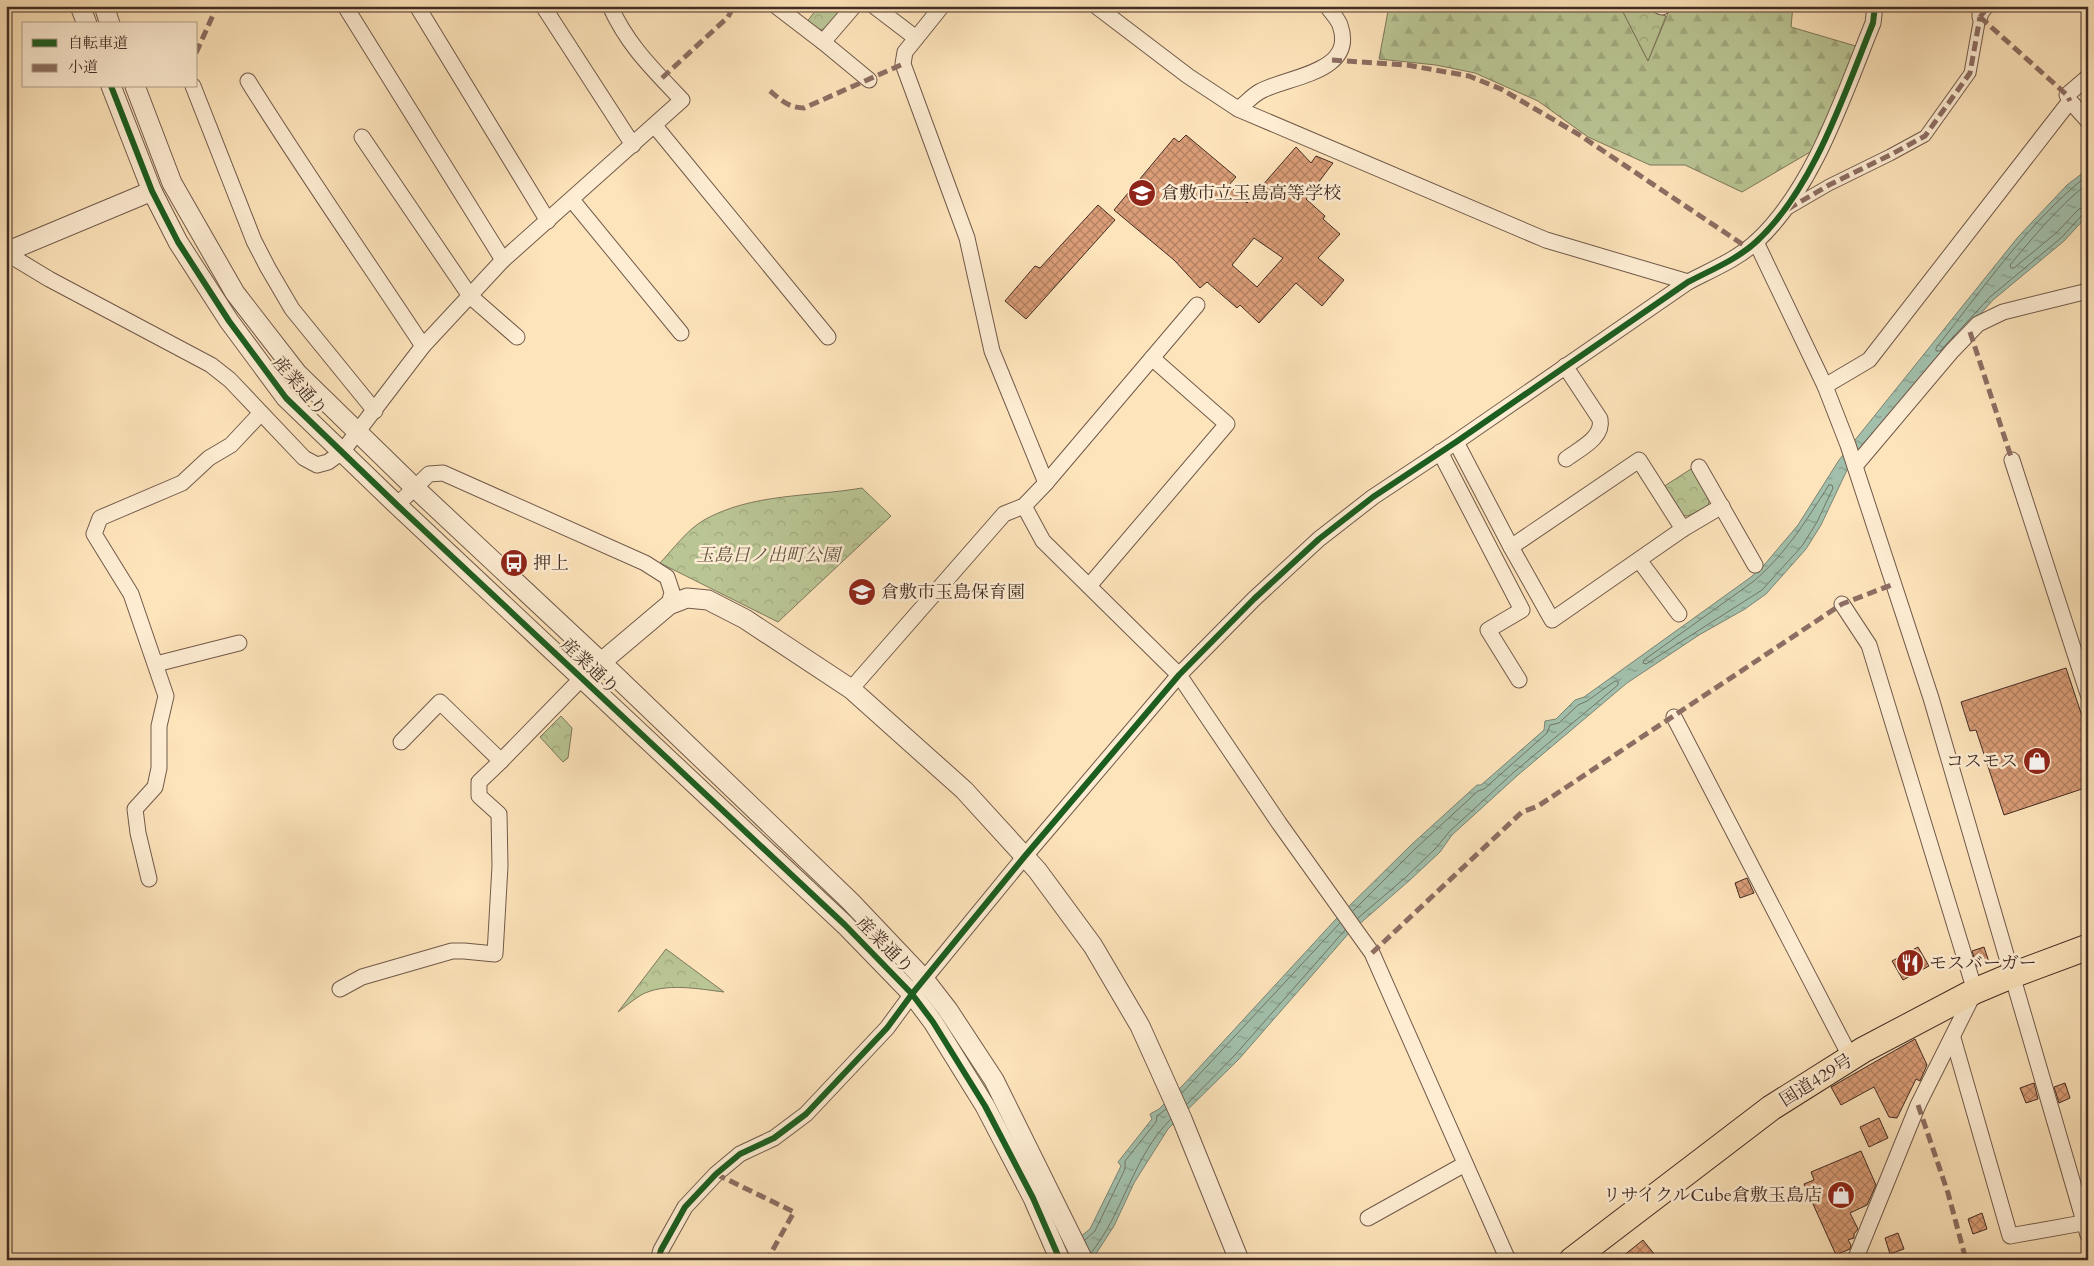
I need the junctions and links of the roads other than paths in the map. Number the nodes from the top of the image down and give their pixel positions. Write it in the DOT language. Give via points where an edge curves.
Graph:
graph roads {
  1 [pos="80,6"];
  2 [pos="104,6"];
  3 [pos="345,6"];
  4 [pos="417,6"];
  5 [pos="543,6"];
  6 [pos="610,6"];
  7 [pos="776,6"];
  8 [pos="854,6"];
  9 [pos="874,6"];
  10 [pos="942,6"];
  11 [pos="1096,6"];
  12 [pos="1327,6"];
  13 [pos="1874,6"];
  14 [pos="1983,10"];
  15 [pos="86,22"];
  16 [pos="109,22"];
  17 [pos="916,38"];
  18 [pos="824,42"];
  19 [pos="2088,77"];
  20 [pos="869,80"];
  21 [pos="248,81"];
  22 [pos="113,88"];
  23 [pos="136,88"];
  24 [pos="194,88"];
  25 [pos="2066,94"];
  26 [pos="1238,109"];
  27 [pos="2088,121"];
  28 [pos="655,126"];
  29 [pos="362,137"];
  30 [pos="633,145"];
  31 [pos="152,190"];
  32 [pos="572,200"];
  33 [pos="1784,212"];
  34 [pos="548,220"];
  35 [pos="1756,242"];
  36 [pos="6,253"];
  37 [pos="503,260"];
  38 [pos="1688,282"];
  39 [pos="2088,291"];
  40 [pos="470,296"];
  41 [pos="1197,305"];
  42 [pos="681,333"];
  43 [pos="517,337"];
  44 [pos="828,337"];
  45 [pos="423,346"];
  46 [pos="1152,358"];
  47 [pos="1565,366"];
  48 [pos="1825,386"];
  49 [pos="375,411"];
  50 [pos="261,413"];
  51 [pos="358,433"];
  52 [pos="1456,442"];
  53 [pos="342,452"];
  54 [pos="1440,452"];
  55 [pos="1566,459"];
  56 [pos="2012,460"];
  57 [pos="1855,466"];
  58 [pos="1699,467"];
  59 [pos="1046,483"];
  60 [pos="415,488"];
  61 [pos="397,505"];
  62 [pos="1024,506"];
  63 [pos="1722,506"];
  64 [pos="1684,529"];
  65 [pos="1510,547"];
  66 [pos="1639,560"];
  67 [pos="1755,565"];
  68 [pos="1089,586"];
  69 [pos="1540,599"];
  70 [pos="1842,604"];
  71 [pos="670,605"];
  72 [pos="1522,610"];
  73 [pos="1679,614"];
  74 [pos="239,643"];
  75 [pos="602,662"];
  76 [pos="156,664"];
  77 [pos="1180,675"];
  78 [pos="582,678"];
  79 [pos="1520,680"];
  80 [pos="851,689"];
  81 [pos="2088,694"];
  82 [pos="1674,717"];
  83 [pos="400,742"];
  84 [pos="501,761"];
  85 [pos="1025,856"];
  86 [pos="150,879"];
  87 [pos="2088,947"];
  88 [pos="2013,974"];
  89 [pos="924,979"];
  90 [pos="340,988"];
  91 [pos="1975,991"];
  92 [pos="912,994"];
  93 [pos="1953,1038"];
  94 [pos="1851,1058"];
  95 [pos="1465,1164"];
  96 [pos="1368,1218"];
  97 [pos="2087,1227"];
  98 [pos="1058,1256"];
  99 [pos="1859,1259"];
  100 [pos="658,1260"];
  101 [pos="1083,1260"];
  102 [pos="1239,1260"];
  103 [pos="1508,1260"];
  104 [pos="1572,1260"];
  1 -- 15 [label="street"];
  2 -- 16 [label="street"];
  3 -- 37 [label="street"];
  4 -- 34 [label="street"];
  5 -- 30 [label="street"];
  6 -- 28 [label="street" via="633,48 682,100"];
  7 -- 18 [label="street"];
  8 -- 18 [label="street"];
  9 -- 17 [label="street"];
  10 -- 17 [label="street"];
  11 -- 26 [label="street" via="1188,76"];
  12 -- 26 [label="street" via="1340,24 1341,52 1323,69 1259,92"];
  13 -- 33 [label="street" via="1873,23 1822,145"];
  14 -- 33 [label="street" via="1970,72 1925,136"];
  17 -- 59 [label="street" via="905,52 904,72 967,238 992,351"];
  18 -- 20 [label="street"];
  19 -- 25 [label="street"];
  21 -- 45 [label="street"];
  22 -- 31 [label="street, 産業通り"];
  23 -- 51 [label="street, 産業通り" via="172,183 235,293 297,373"];
  24 -- 49 [label="street" via="254,241 268,268 292,309"];
  26 -- 38 [label="street" via="1546,240"];
  27 -- 48 [label="street" via="2070,102 1869,360"];
  28 -- 30 [label="street"];
  28 -- 44 [label="street"];
  29 -- 40 [label="street"];
  30 -- 32 [label="street"];
  31 -- 36 [label="street"];
  31 -- 53 [label="street, 産業通り" via="178,242 229,322 286,398"];
  32 -- 34 [label="street"];
  32 -- 42 [label="street"];
  33 -- 35 [label="street"];
  34 -- 37 [label="street"];
  35 -- 38 [label="street" via="1723,265"];
  35 -- 48 [label="street"];
  36 -- 50 [label="street" via="211,364"];
  37 -- 40 [label="street"];
  38 -- 47 [label="street"];
  39 -- 57 [label="street" via="2003,312 1978,324"];
  40 -- 43 [label="street"];
  40 -- 45 [label="street"];
  41 -- 46 [label="street"];
  45 -- 49 [label="street"];
  46 -- 59 [label="street"];
  46 -- 68 [label="street" via="1227,424"];
  47 -- 52 [label="street"];
  47 -- 55 [label="street" via="1601,425 1597,435"];
  48 -- 57 [label="street"];
  49 -- 51 [label="street"];
  50 -- 53 [label="street" via="310,462 317,465 328,462"];
  50 -- 76 [label="street" via="231,445 209,458 182,483 100,518 94,534 131,594"];
  51 -- 53 [label="street"];
  51 -- 60 [label="street, 産業通り"];
  52 -- 54 [label="street"];
  52 -- 65 [label="street"];
  53 -- 61 [label="street, 産業通り"];
  54 -- 72 [label="street"];
  54 -- 77 [label="street" via="1373,497 1319,539 1254,599"];
  56 -- 81 [label="street"];
  57 -- 88 [label="street" via="1931,698"];
  58 -- 63 [label="street"];
  59 -- 62 [label="street"];
  60 -- 61 [label="street"];
  60 -- 71 [label="street" via="429,474 443,473 645,563 667,577 672,592"];
  60 -- 75 [label="street, 産業通り"];
  61 -- 78 [label="street, 産業通り"];
  62 -- 68 [label="street" via="1043,541"];
  62 -- 80 [label="street" via="1004,514"];
  63 -- 64 [label="street"];
  63 -- 67 [label="street"];
  64 -- 65 [label="street" via="1639,460"];
  64 -- 66 [label="street"];
  65 -- 69 [label="street"];
  66 -- 69 [label="street" via="1552,620"];
  66 -- 73 [label="street"];
  68 -- 77 [label="street"];
  69 -- 72 [label="street"];
  70 -- 91 [label="street" via="1869,645"];
  71 -- 75 [label="street"];
  71 -- 80 [label="street" via="687,598 708,600 745,619"];
  72 -- 79 [label="street" via="1488,630"];
  74 -- 76 [label="street"];
  75 -- 78 [label="street"];
  75 -- 89 [label="street, 産業通り" via="850,901"];
  76 -- 86 [label="street" via="166,696 159,726 158,768 155,787 135,809"];
  77 -- 85 [label="street"];
  77 -- 95 [label="street" via="1279,823 1372,953"];
  78 -- 84 [label="street"];
  78 -- 92 [label="street, 産業通り" via="844,925"];
  80 -- 85 [label="street" via="964,790"];
  82 -- 94 [label="street"];
  83 -- 84 [label="street" via="440,702"];
  84 -- 90 [label="street" via="479,782 480,796 499,814 495,954 452,951 362,977"];
  85 -- 89 [label="street"];
  85 -- 102 [label="street" via="1093,946 1140,1026"];
  87 -- 88 [label="highway, 国道429号"];
  88 -- 91 [label="highway, 国道429号"];
  88 -- 97 [label="street"];
  89 -- 92 [label="street"];
  89 -- 101 [label="street, 産業通り" via="994,1080"];
  91 -- 93 [label="street"];
  91 -- 94 [label="highway, 国道429号"];
  92 -- 98 [label="street, 産業通り" via="985,1106 1033,1198"];
  92 -- 100 [label="street" via="887,1028 806,1114 774,1138 740,1154 716,1174 685,1207"];
  93 -- 97 [label="street" via="2010,1236"];
  93 -- 99 [label="street" via="1918,1104"];
  94 -- 104 [label="highway, 国道429号" via="1771,1108"];
  95 -- 96 [label="street"];
  95 -- 103 [label="street"];
}
